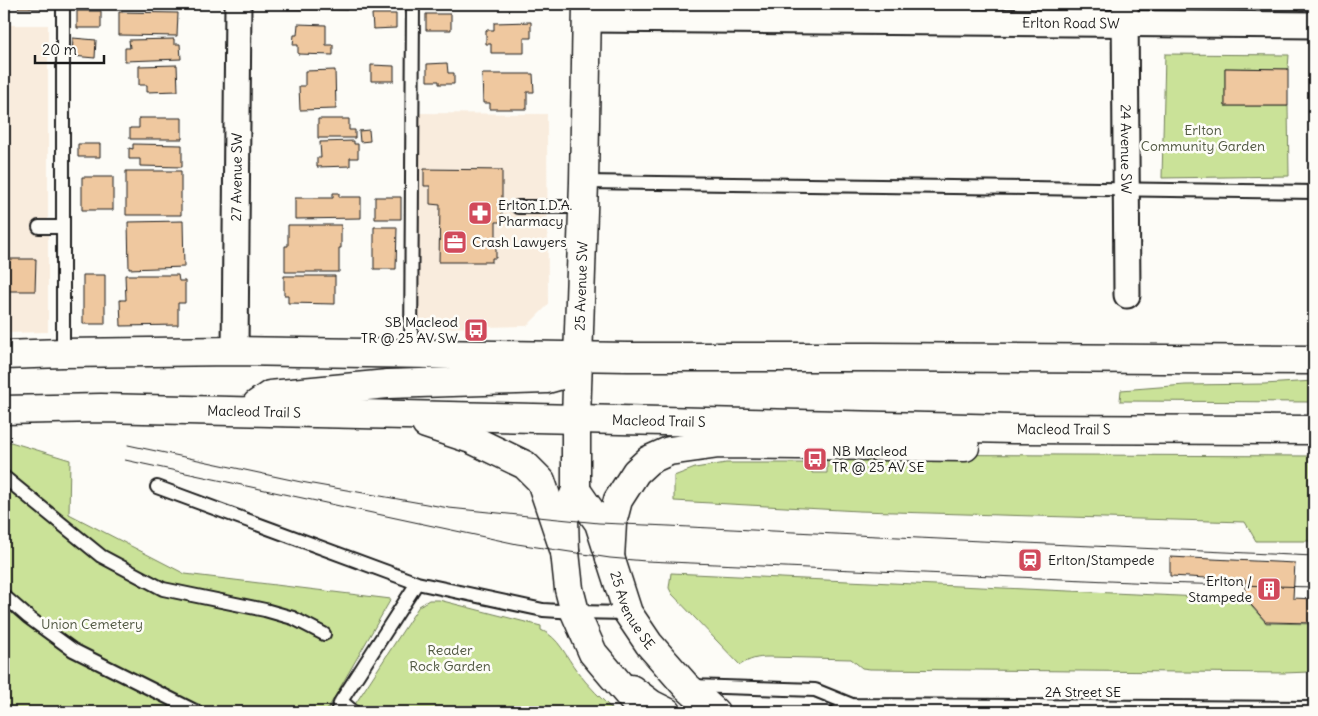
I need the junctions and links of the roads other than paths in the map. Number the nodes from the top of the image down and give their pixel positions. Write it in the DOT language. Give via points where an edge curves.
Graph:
graph roads {
  1 [pos="63,4"];
  2 [pos="238,4"];
  3 [pos="413,4"];
  4 [pos="587,12"];
  5 [pos="1125,14"];
  6 [pos="1314,25"];
  7 [pos="1126,190"];
  8 [pos="1314,192"];
  9 [pos="583,195"];
  10 [pos="518,208"];
  11 [pos="39,227"];
  12 [pos="62,227"];
  13 [pos="1127,295"];
  14 [pos="235,351"];
  15 [pos="62,353"];
  16 [pos="411,354"];
  17 [pos="4,355"];
  18 [pos="578,357"];
  19 [pos="1314,360"];
  20 [pos="4,410"];
  21 [pos="246,412"];
  22 [pos="401,415"];
  23 [pos="576,418"];
  24 [pos="1073,429"];
  25 [pos="1314,430"];
  26 [pos="4,477"];
  27 [pos="157,487"];
  28 [pos="576,490"];
  29 [pos="565,552"];
  30 [pos="610,558"];
  31 [pos="417,583"];
  32 [pos="4,596"];
  33 [pos="575,612"];
  34 [pos="628,613"];
  35 [pos="324,634"];
  36 [pos="613,676"];
  37 [pos="686,686"];
  38 [pos="852,705"];
  39 [pos="339,707"];
  40 [pos="1314,708"];
  41 [pos="927,709"];
  42 [pos="1267,710"];
  43 [pos="197,712"];
  44 [pos="354,712"];
  45 [pos="643,712"];
  46 [pos="667,712"];
  47 [pos="715,712"];
  48 [pos="836,712"];
  1 -- 12 [label="lane"];
  2 -- 14 [label="street, 27 Avenue SW"];
  3 -- 16 [label="lane"];
  4 -- 5 [label="street, Erlton Road SW"];
  4 -- 9 [label="main road, 25 Avenue SW"];
  5 -- 6 [label="street, Erlton Road SW"];
  5 -- 7 [label="street, 24 Avenue SW"];
  7 -- 8 [label="lane"];
  7 -- 9 [label="lane"];
  7 -- 13 [label="street, 24 Avenue SW"];
  9 -- 10 [label="lane"];
  9 -- 18 [label="main road, 25 Avenue SW"];
  11 -- 12 [label="lane"];
  12 -- 15 [label="lane"];
  14 -- 15 [label="main road"];
  14 -- 16 [label="main road"];
  15 -- 17 [label="main road"];
  16 -- 18 [label="main road"];
  18 -- 19 [label="main road"];
  18 -- 21 [label="main road" via="565,374 547,379 388,384 270,395"];
  18 -- 23 [label="main road, 25 Avenue SW"];
  20 -- 21 [label="main road, Macleod Trail S" via="101,408"];
  21 -- 22 [label="main road, Macleod Trail S"];
  22 -- 23 [label="main road, Macleod Trail S"];
  22 -- 29 [label="main road" via="471,439 525,465 541,481"];
  23 -- 24 [label="main road, Macleod Trail S"];
  23 -- 28 [label="main road"];
  24 -- 25 [label="main road, Macleod Trail S"];
  24 -- 30 [label="main road" via="1045,448 719,444 669,451 650,460 636,472 618,500 612,523"];
  26 -- 35 [label="lane" via="100,556 163,589 265,610 293,618"];
  27 -- 31 [label="lane"];
  28 -- 29 [label="main road" via="564,519"];
  28 -- 30 [label="main road, 25 Avenue SE" via="599,523"];
  29 -- 33 [label="main road"];
  30 -- 34 [label="main road, 25 Avenue SE"];
  31 -- 33 [label="lane" via="544,610"];
  31 -- 39 [label="lane"];
  32 -- 43 [label="lane" via="72,650"];
  33 -- 34 [label="lane"];
  33 -- 36 [label="main road" via="593,653"];
  34 -- 37 [label="main road, 25 Avenue SE" via="649,644"];
  36 -- 45 [label="main road"];
  36 -- 46 [label="main road"];
  37 -- 38 [label="lane, 2A Street SE" via="815,690"];
  37 -- 47 [label="main road, 25 Avenue SE"];
  38 -- 41 [label="lane, 2A Street SE"];
  38 -- 48 [label="lane, 2A Street SE"];
  39 -- 44 [label="lane"];
  40 -- 42 [label="lane, 2A Street SE"];
  41 -- 42 [label="lane, 2A Street SE"];
}
